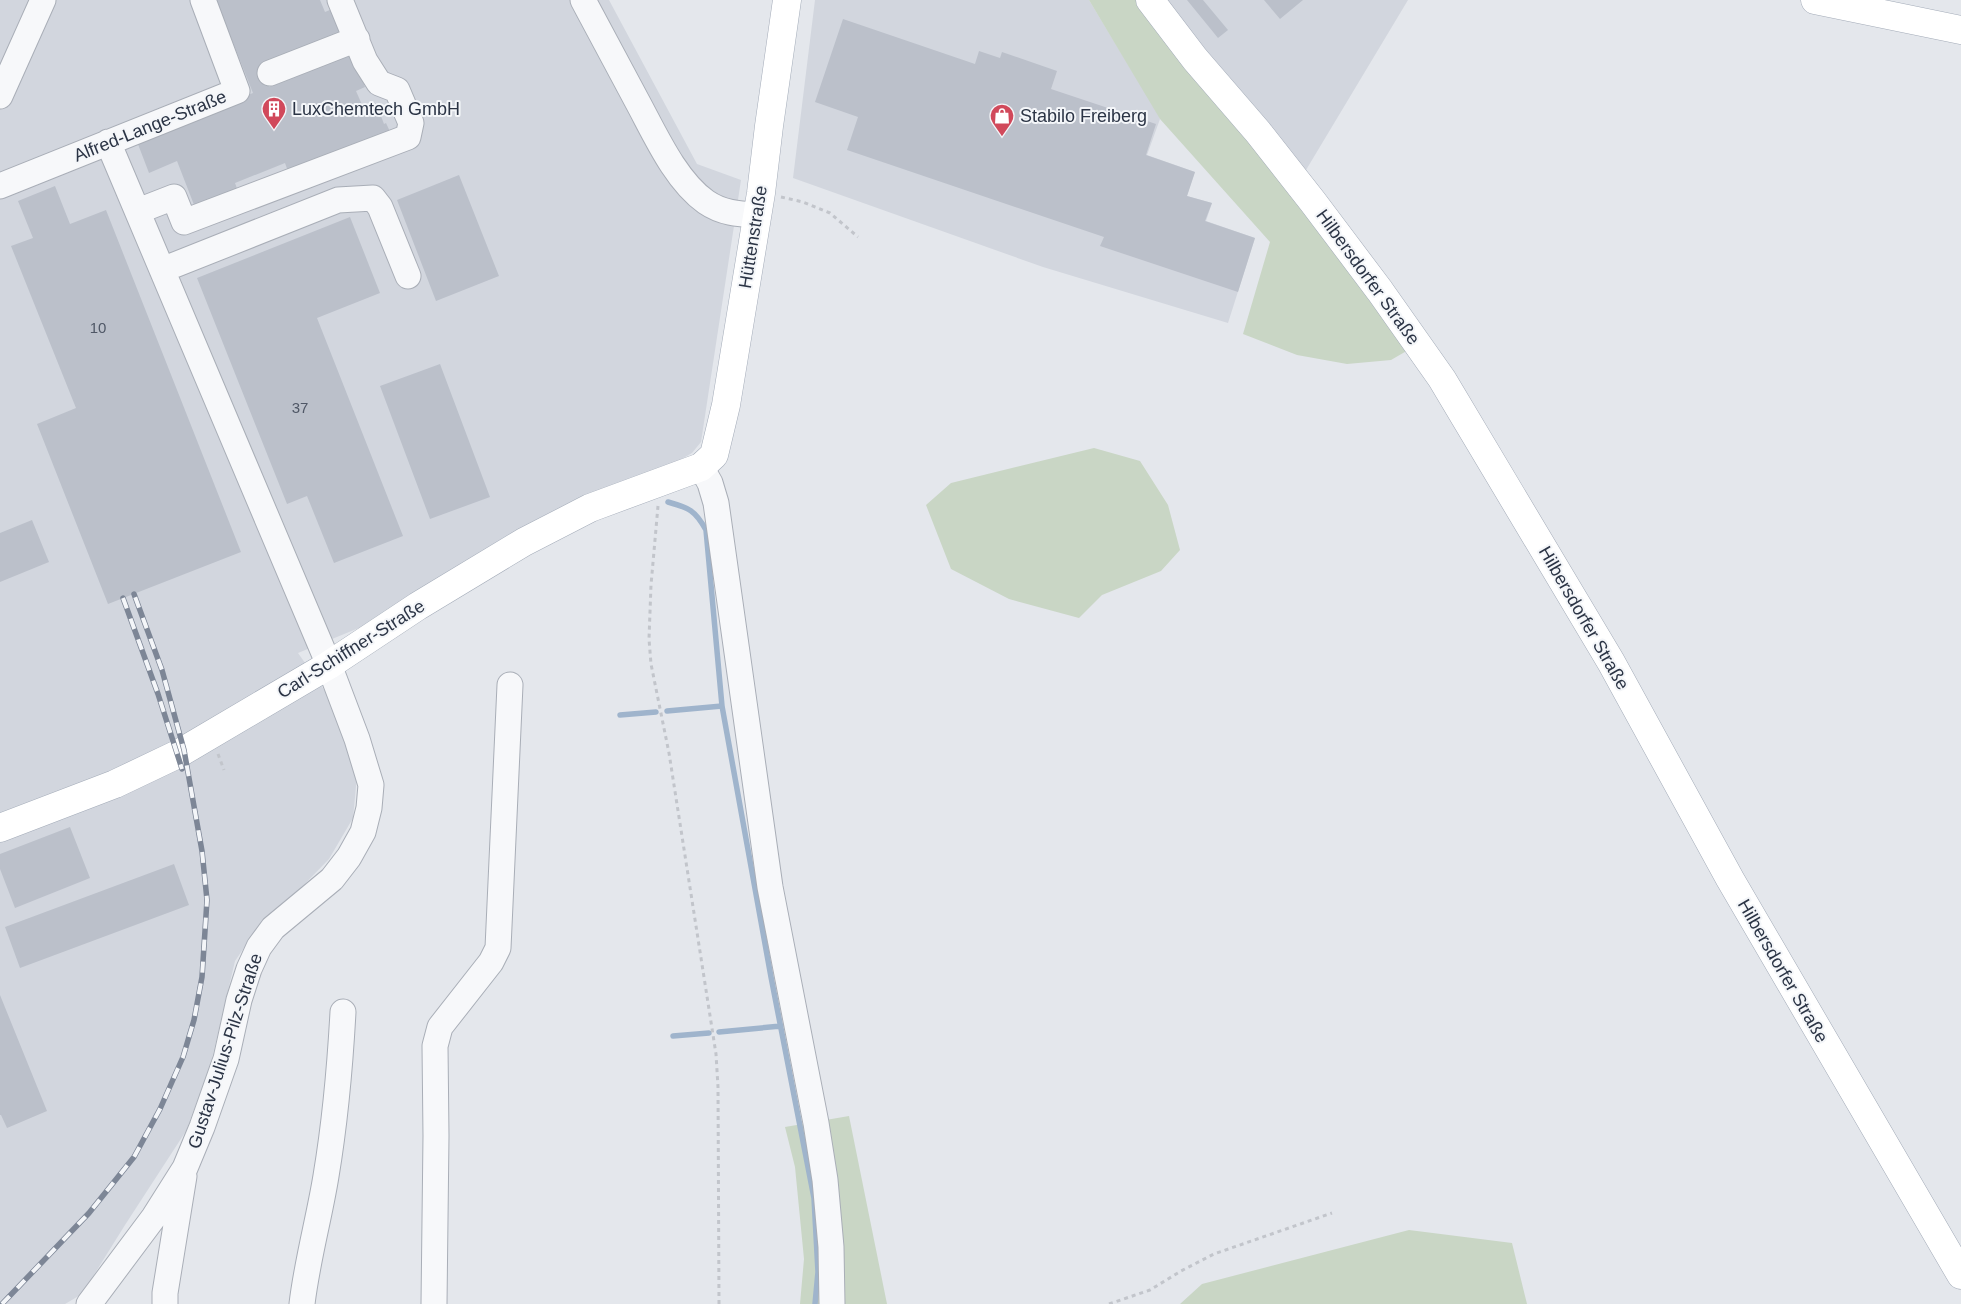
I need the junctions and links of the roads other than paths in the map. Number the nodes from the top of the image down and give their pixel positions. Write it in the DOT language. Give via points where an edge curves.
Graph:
graph roads {
  1 [pos="203,0"];
  2 [pos="340,0"];
  3 [pos="583,0"];
  4 [pos="787,0"];
  5 [pos="1150,0"];
  6 [pos="1815,0"];
  7 [pos="44,1"];
  8 [pos="1961,30"];
  9 [pos="356,39"];
  10 [pos="270,73"];
  11 [pos="0,96"];
  12 [pos="108,142"];
  13 [pos="0,186"];
  14 [pos="759,204"];
  15 [pos="138,211"];
  16 [pos="162,270"];
  17 [pos="408,276"];
  18 [pos="701,467"];
  19 [pos="329,665"];
  20 [pos="510,685"];
  21 [pos="0,828"];
  22 [pos="342,1012"];
  23 [pos="185,1168"];
  24 [pos="1961,1275"];
  25 [pos="89,1304"];
  26 [pos="165,1304"];
  27 [pos="302,1304"];
  28 [pos="434,1304"];
  29 [pos="832,1304"];
  1 -- 12 [label="street, Alfred-Lange-Straße" via="237,91"];
  2 -- 9 [label="street"];
  3 -- 14 [label="street" via="660,144 687,186 720,210 735,214"];
  4 -- 14 [label="main road, Hüttenstraße"];
  5 -- 24 [label="main road, Hilbersdorfer Straße" via="1195,60 1313,202 1442,379 1611,662 1730,879"];
  6 -- 8 [label="main road"];
  7 -- 11 [label="street"];
  9 -- 10 [label="street"];
  9 -- 15 [label="street" via="379,83 397,90 411,123 408,137 184,222 174,197"];
  12 -- 13 [label="street, Alfred-Lange-Straße"];
  12 -- 15 [label="street, Gustav-Julius-Pilz-Straße"];
  14 -- 18 [label="main road, Hüttenstraße" via="721,428 714,455"];
  15 -- 16 [label="street, Gustav-Julius-Pilz-Straße"];
  16 -- 17 [label="street" via="338,200 373,198 380,207"];
  16 -- 19 [label="street, Gustav-Julius-Pilz-Straße"];
  18 -- 19 [label="main road, Carl-Schiffner-Straße" via="590,508 524,542"];
  18 -- 29 [label="street" via="716,503 770,887 825,1180"];
  19 -- 21 [label="main road, Carl-Schiffner-Straße" via="178,754 115,784"];
  19 -- 23 [label="street, Gustav-Julius-Pilz-Straße" via="371,785 363,832 332,879 273,928 259,947 239,1000 226,1059"];
  20 -- 28 [label="street" via="498,948 491,962 440,1027 435,1046"];
  22 -- 27 [label="street" via="340,1075 326,1177"];
  23 -- 25 [label="street, Gustav-Julius-Pilz-Straße"];
  23 -- 26 [label="street"];
}
